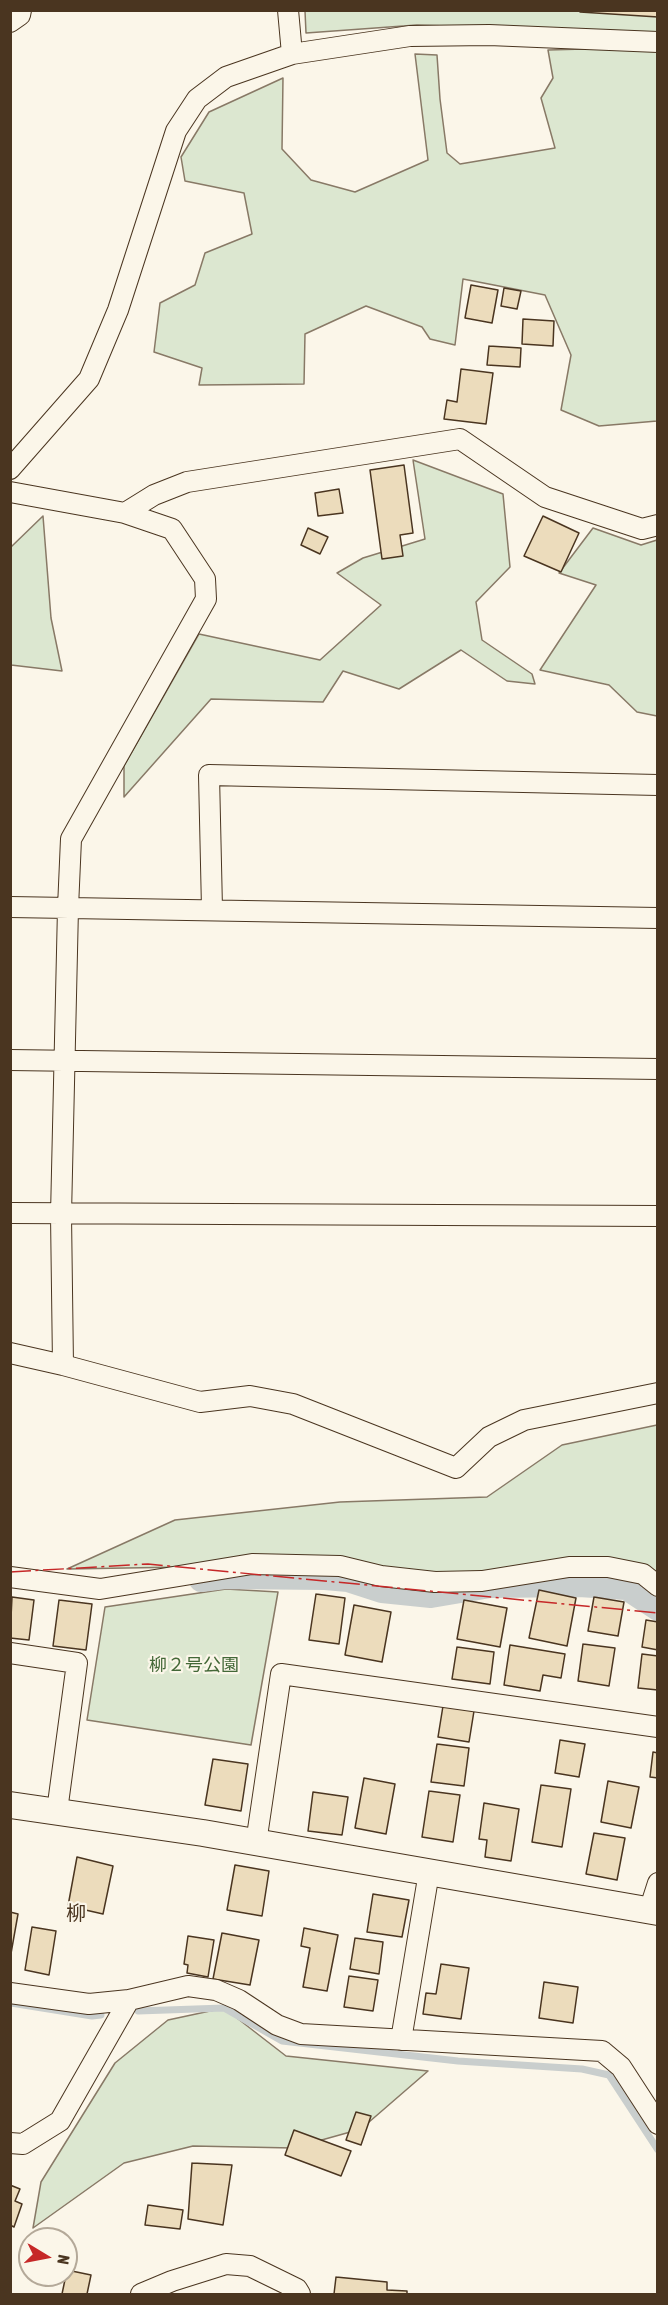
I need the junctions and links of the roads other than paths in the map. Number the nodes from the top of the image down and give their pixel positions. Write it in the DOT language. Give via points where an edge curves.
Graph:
graph roads {
  1 [pos="21,10"];
  2 [pos="288,10"];
  3 [pos="10,22"];
  4 [pos="657,42"];
  5 [pos="292,54"];
  6 [pos="10,469"];
  7 [pos="10,492"];
  8 [pos="125,513"];
  9 [pos="657,525"];
  10 [pos="657,784"];
  11 [pos="10,907"];
  12 [pos="68,908"];
  13 [pos="212,909"];
  14 [pos="657,918"];
  15 [pos="10,1060"];
  16 [pos="65,1061"];
  17 [pos="657,1069"];
  18 [pos="10,1214"];
  19 [pos="61,1215"];
  20 [pos="657,1216"];
  21 [pos="10,1353"];
  22 [pos="63,1365"];
  23 [pos="657,1394"];
  24 [pos="10,1577"];
  25 [pos="657,1586"];
  26 [pos="10,1653"];
  27 [pos="657,1727"];
  28 [pos="10,1804"];
  29 [pos="57,1811"];
  30 [pos="256,1843"];
  31 [pos="429,1872"];
  32 [pos="657,1883"];
  33 [pos="653,1912"];
  34 [pos="10,1992"];
  35 [pos="129,2000"];
  36 [pos="401,2040"];
  37 [pos="657,2124"];
  38 [pos="10,2143"];
  39 [pos="141,2295"];
  40 [pos="300,2295"];
  1 -- 3 [label="street"];
  2 -- 5 [label="street"];
  4 -- 5 [label="street" via="410,36"];
  5 -- 6 [label="street" via="226,77 197,99 176,131 118,310 89,379"];
  7 -- 8 [label="street"];
  8 -- 9 [label="street" via="154,495 187,482 460,439 545,497 642,529"];
  8 -- 12 [label="street" via="172,529 205,579 206,599 71,838"];
  10 -- 13 [label="street" via="209,775"];
  11 -- 12 [label="street"];
  12 -- 13 [label="street"];
  12 -- 16 [label="street"];
  13 -- 14 [label="street"];
  15 -- 16 [label="street"];
  16 -- 17 [label="street"];
  16 -- 19 [label="street"];
  18 -- 19 [label="street"];
  19 -- 20 [label="street"];
  19 -- 22 [label="street"];
  21 -- 22 [label="street"];
  22 -- 23 [label="street" via="200,1402 250,1396 293,1404 456,1468 489,1437 524,1420"];
  24 -- 25 [label="street" via="100,1589 252,1564 340,1566 381,1576 435,1582 482,1581 569,1567 608,1566 643,1574"];
  26 -- 29 [label="street" via="77,1663"];
  27 -- 30 [label="street" via="281,1674"];
  28 -- 29 [label="street"];
  29 -- 30 [label="street"];
  30 -- 31 [label="street"];
  31 -- 33 [label="street"];
  31 -- 36 [label="street"];
  32 -- 33 [label="street"];
  34 -- 35 [label="street" via="89,2004"];
  35 -- 36 [label="street" via="188,1986 216,1990 277,2025 301,2034"];
  35 -- 38 [label="street" via="60,2121 24,2144"];
  36 -- 37 [label="street" via="602,2051 621,2067"];
  39 -- 40 [label="street" via="226,2264 250,2266 297,2289"];
}
